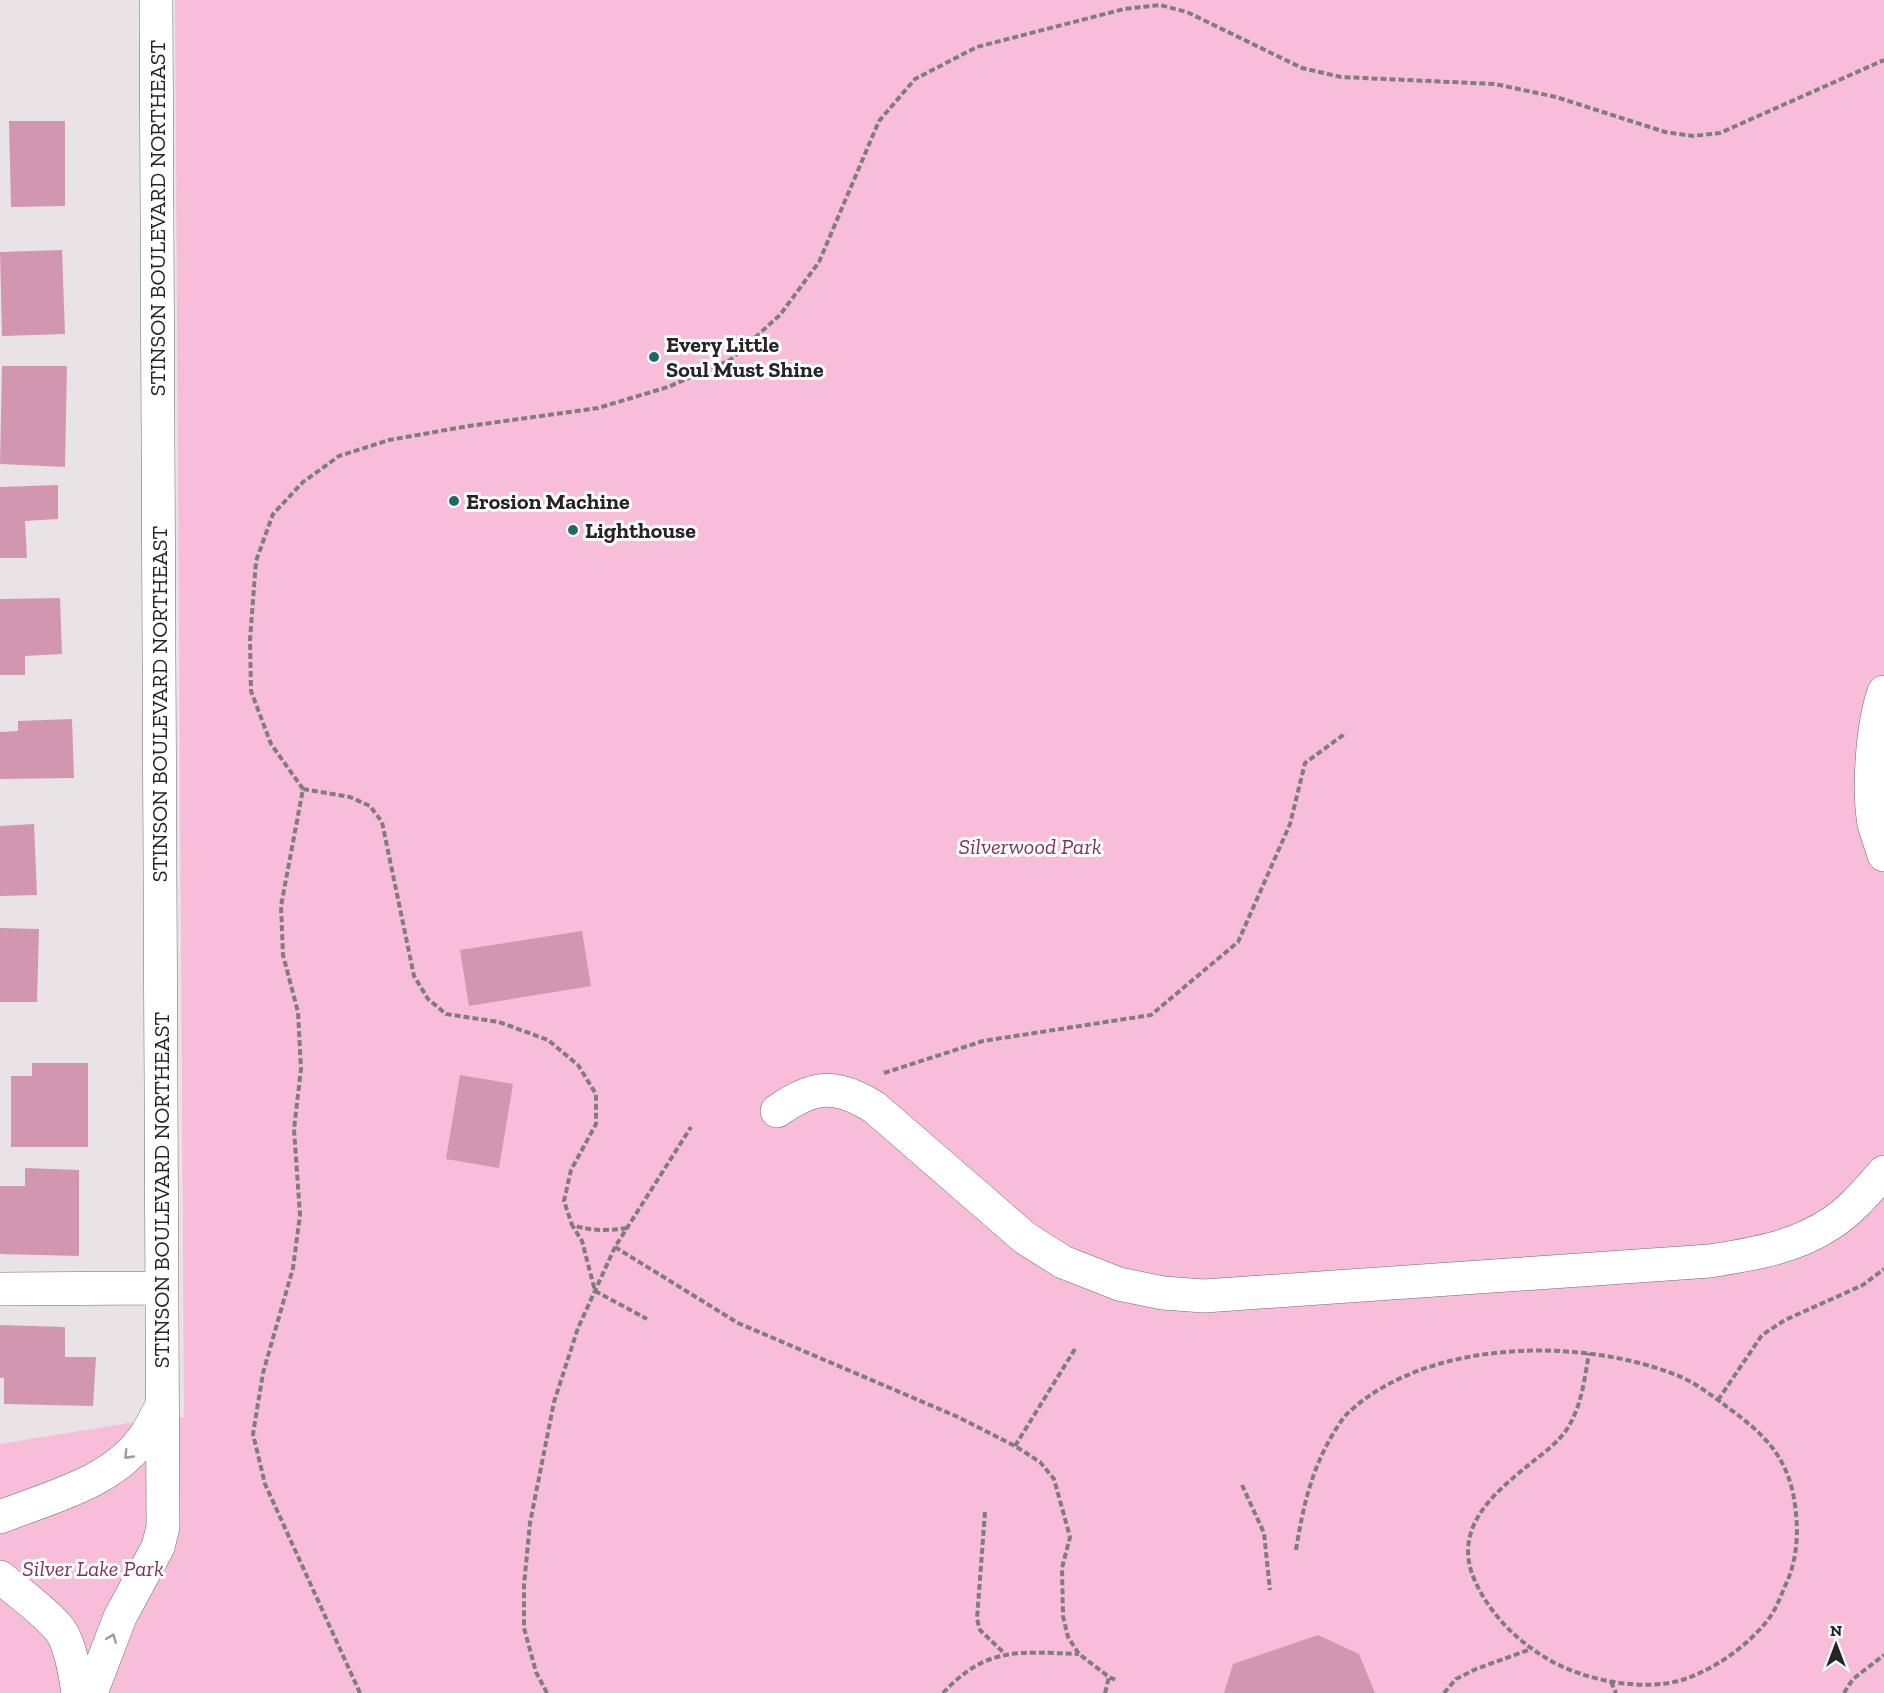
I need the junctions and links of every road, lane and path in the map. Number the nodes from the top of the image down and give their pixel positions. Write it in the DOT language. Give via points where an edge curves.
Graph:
graph roads {
  1 [pos="156,0"];
  2 [pos="1884,60"];
  3 [pos="1884,692"];
  4 [pos="1346,733"];
  5 [pos="303,789"];
  6 [pos="1884,855"];
  7 [pos="832,1089"];
  8 [pos="777,1111"];
  9 [pos="691,1127"];
  10 [pos="1884,1172"];
  11 [pos="572,1225"];
  12 [pos="627,1227"];
  13 [pos="615,1247"];
  14 [pos="1884,1269"];
  15 [pos="162,1288"];
  16 [pos="0,1289"];
  17 [pos="594,1292"];
  18 [pos="646,1319"];
  19 [pos="1075,1349"];
  20 [pos="1589,1353"];
  21 [pos="1718,1400"];
  22 [pos="161,1407"];
  23 [pos="1015,1446"];
  24 [pos="1242,1485"];
  25 [pos="985,1512"];
  26 [pos="0,1517"];
  27 [pos="1296,1550"];
  28 [pos="0,1577"];
  29 [pos="1270,1590"];
  30 [pos="1532,1649"];
  31 [pos="1005,1654"];
  32 [pos="1079,1654"];
  33 [pos="1884,1655"];
  34 [pos="1109,1677"];
  35 [pos="1116,1680"];
  36 [pos="1610,1682"];
  37 [pos="78,1693"];
  38 [pos="91,1693"];
  39 [pos="360,1693"];
  40 [pos="547,1693"];
  41 [pos="943,1693"];
  42 [pos="1105,1693"];
  43 [pos="1444,1693"];
  44 [pos="1616,1693"];
  45 [pos="1844,1693"];
  1 -- 15 [label="street, STINSON BOULEVARD NORTHEAST"];
  2 -- 5 [label="path" via="1720,133 1693,136 1665,132 1556,97 1495,84 1341,77 1302,68 1187,12 1160,5 1124,9 977,47 915,79 879,121 819,262 780,315 730,360 668,387 598,408 389,440 339,456 303,482 273,514 256,561 251,691 271,744"];
  3 -- 6 [label="street" via="1871,784 1875,824"];
  4 -- 7 [label="path" via="1305,763 1290,824 1238,942 1151,1015 983,1041"];
  5 -- 11 [label="path" via="350,797 370,806 382,822 414,976 428,999 446,1014 499,1022 548,1040 578,1065 596,1094 596,1124 571,1170 564,1202"];
  5 -- 39 [label="path" via="281,906 284,955 298,1012 301,1069 294,1129 300,1215 293,1268 262,1373 253,1434 265,1484"];
  7 -- 8 [label="street" via="794,1099"];
  7 -- 10 [label="street" via="854,1095 874,1107 1025,1238 1063,1263 1119,1284 1163,1293 1253,1294 1710,1261 1794,1243 1832,1224"];
  9 -- 12 [label="path"];
  11 -- 12 [label="path" via="605,1232"];
  11 -- 17 [label="path" via="582,1241"];
  12 -- 13 [label="path"];
  13 -- 17 [label="path"];
  13 -- 23 [label="path" via="738,1323 958,1417"];
  14 -- 21 [label="path" via="1863,1285 1785,1320 1762,1335"];
  15 -- 16 [label="street"];
  15 -- 22 [label="street, STINSON BOULEVARD NORTHEAST"];
  17 -- 18 [label="path"];
  17 -- 40 [label="path" via="554,1402 530,1522 524,1628 536,1672"];
  19 -- 23 [label="path"];
  20 -- 21 [label="path" via="1635,1361 1680,1376"];
  20 -- 27 [label="path" via="1502,1351 1460,1359 1379,1389 1346,1413 1324,1447 1305,1498"];
  20 -- 30 [label="path" via="1571,1424 1491,1500 1473,1524 1467,1547 1469,1568 1483,1599 1501,1623"];
  21 -- 36 [label="path" via="1756,1430 1777,1453 1789,1476 1797,1512 1797,1547 1788,1579 1772,1614 1745,1645 1714,1666 1681,1680 1649,1685"];
  22 -- 26 [label="street, STINSON BOULEVARD NORTHEAST, one-way" via="145,1437 122,1462 93,1481"];
  38 -- 22 [label="street, STINSON BOULEVARD NORTHEAST, one-way" via="120,1617 158,1547 163,1527"];
  23 -- 32 [label="path" via="1040,1462 1054,1479 1070,1537 1062,1568 1063,1616 1068,1636"];
  24 -- 29 [label="path" via="1264,1533"];
  25 -- 31 [label="path" via="977,1619 980,1630"];
  28 -- 37 [label="street" via="61,1631"];
  30 -- 36 [label="path" via="1556,1664"];
  30 -- 43 [label="path" via="1476,1669 1456,1679"];
  31 -- 32 [label="path"];
  31 -- 41 [label="path" via="977,1664"];
  32 -- 34 [label="path"];
  33 -- 45 [label="path" via="1853,1679"];
  34 -- 35 [label="path"];
  34 -- 42 [label="path"];
  36 -- 44 [label="path"];
}
